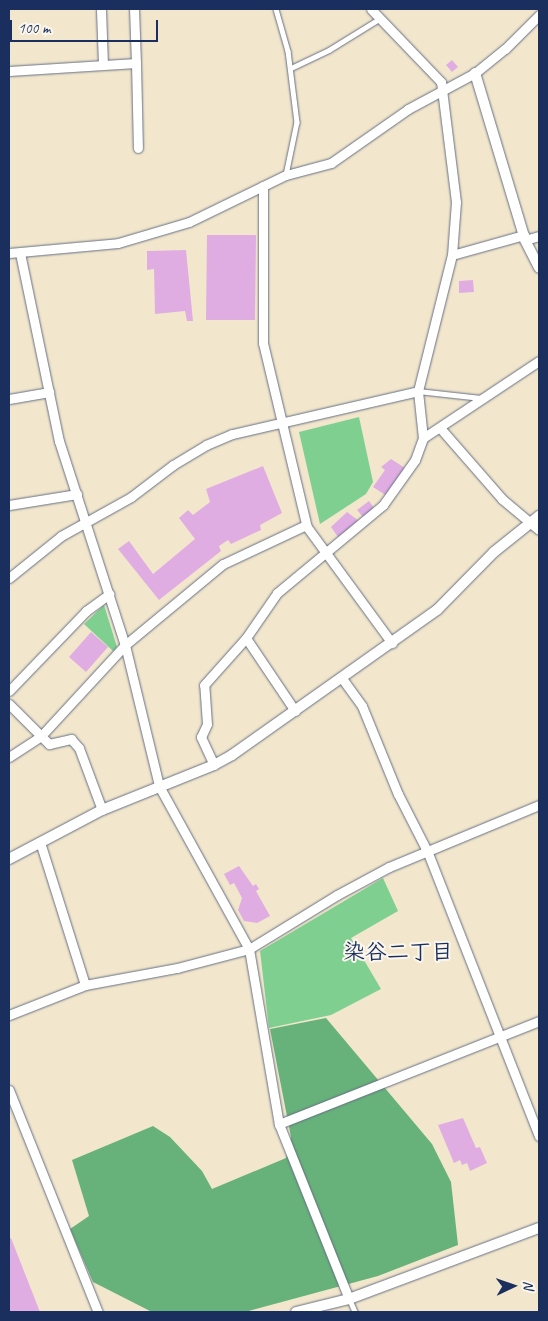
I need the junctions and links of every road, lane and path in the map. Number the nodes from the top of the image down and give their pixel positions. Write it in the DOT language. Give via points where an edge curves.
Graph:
graph roads {
  1 [pos="134,9"];
  2 [pos="276,9"];
  3 [pos="371,9"];
  4 [pos="101,10"];
  5 [pos="539,15"];
  6 [pos="379,19"];
  7 [pos="136,62"];
  8 [pos="103,64"];
  9 [pos="291,68"];
  10 [pos="9,70"];
  11 [pos="474,73"];
  12 [pos="442,88"];
  13 [pos="138,148"];
  14 [pos="286,175"];
  15 [pos="263,186"];
  16 [pos="539,236"];
  17 [pos="524,238"];
  18 [pos="9,253"];
  19 [pos="20,253"];
  20 [pos="452,255"];
  21 [pos="539,268"];
  22 [pos="539,361"];
  23 [pos="418,391"];
  24 [pos="49,392"];
  25 [pos="9,399"];
  26 [pos="485,399"];
  27 [pos="284,424"];
  28 [pos="440,428"];
  29 [pos="423,438"];
  30 [pos="77,494"];
  31 [pos="9,505"];
  32 [pos="539,516"];
  33 [pos="86,522"];
  34 [pos="530,523"];
  35 [pos="306,525"];
  36 [pos="539,530"];
  37 [pos="323,553"];
  38 [pos="9,578"];
  39 [pos="109,594"];
  40 [pos="246,638"];
  41 [pos="392,643"];
  42 [pos="124,645"];
  43 [pos="342,678"];
  44 [pos="9,691"];
  45 [pos="10,708"];
  46 [pos="295,711"];
  47 [pos="41,736"];
  48 [pos="9,757"];
  49 [pos="214,765"];
  50 [pos="159,786"];
  51 [pos="539,805"];
  52 [pos="102,810"];
  53 [pos="40,842"];
  54 [pos="428,853"];
  55 [pos="9,859"];
  56 [pos="249,949"];
  57 [pos="85,985"];
  58 [pos="9,1015"];
  59 [pos="539,1021"];
  60 [pos="498,1036"];
  61 [pos="9,1090"];
  62 [pos="278,1124"];
  63 [pos="539,1136"];
  64 [pos="539,1228"];
  65 [pos="349,1298"];
  66 [pos="98,1312"];
  67 [pos="296,1312"];
  68 [pos="355,1312"];
  1 -- 7 [label="street"];
  2 -- 9 [label="lane"];
  3 -- 6 [label="street"];
  4 -- 8 [label="street"];
  5 -- 11 [label="street"];
  6 -- 9 [label="lane" via="329,50"];
  6 -- 12 [label="street" via="441,82"];
  7 -- 8 [label="street"];
  7 -- 13 [label="street"];
  8 -- 10 [label="street"];
  9 -- 14 [label="lane" via="297,122"];
  11 -- 12 [label="street"];
  11 -- 17 [label="street"];
  12 -- 14 [label="street" via="331,163"];
  12 -- 20 [label="street" via="456,202"];
  14 -- 15 [label="street"];
  15 -- 19 [label="street" via="189,222 118,243"];
  15 -- 27 [label="street" via="263,343"];
  16 -- 17 [label="street"];
  17 -- 20 [label="street"];
  17 -- 21 [label="street"];
  18 -- 19 [label="street"];
  19 -- 24 [label="street"];
  20 -- 23 [label="street"];
  22 -- 26 [label="street"];
  23 -- 26 [label="lane"];
  23 -- 27 [label="street"];
  23 -- 29 [label="street"];
  24 -- 25 [label="street"];
  24 -- 30 [label="street" via="59,441"];
  26 -- 28 [label="street"];
  27 -- 33 [label="street" via="232,434 194,451 131,497"];
  27 -- 35 [label="street"];
  28 -- 29 [label="street"];
  28 -- 34 [label="street" via="502,499"];
  29 -- 37 [label="street" via="416,460 383,505"];
  30 -- 31 [label="street"];
  30 -- 33 [label="street"];
  32 -- 34 [label="street"];
  33 -- 38 [label="street" via="61,536"];
  33 -- 39 [label="street"];
  34 -- 36 [label="street"];
  34 -- 41 [label="street" via="494,552 437,610"];
  35 -- 37 [label="street"];
  35 -- 42 [label="street" via="222,564"];
  37 -- 40 [label="street" via="277,593"];
  37 -- 41 [label="street"];
  39 -- 42 [label="street"];
  39 -- 44 [label="street" via="86,611"];
  40 -- 46 [label="street"];
  40 -- 49 [label="street" via="204,685 207,724 201,737"];
  41 -- 43 [label="street"];
  42 -- 47 [label="street"];
  42 -- 50 [label="street"];
  43 -- 46 [label="street"];
  43 -- 54 [label="street" via="362,706 398,794"];
  45 -- 47 [label="street"];
  46 -- 49 [label="street"];
  47 -- 48 [label="street"];
  47 -- 52 [label="street" via="49,744 71,739 79,748"];
  49 -- 50 [label="street"];
  50 -- 52 [label="street"];
  50 -- 56 [label="street"];
  51 -- 54 [label="street"];
  52 -- 53 [label="street"];
  53 -- 55 [label="street"];
  53 -- 57 [label="street"];
  54 -- 56 [label="street" via="366,879"];
  54 -- 60 [label="street"];
  56 -- 57 [label="street" via="178,968"];
  56 -- 62 [label="street"];
  57 -- 58 [label="street"];
  59 -- 60 [label="street"];
  60 -- 62 [label="street"];
  60 -- 63 [label="street"];
  61 -- 66 [label="street"];
  62 -- 65 [label="street"];
  64 -- 65 [label="street"];
  65 -- 67 [label="street"];
  65 -- 68 [label="lane"];
}
